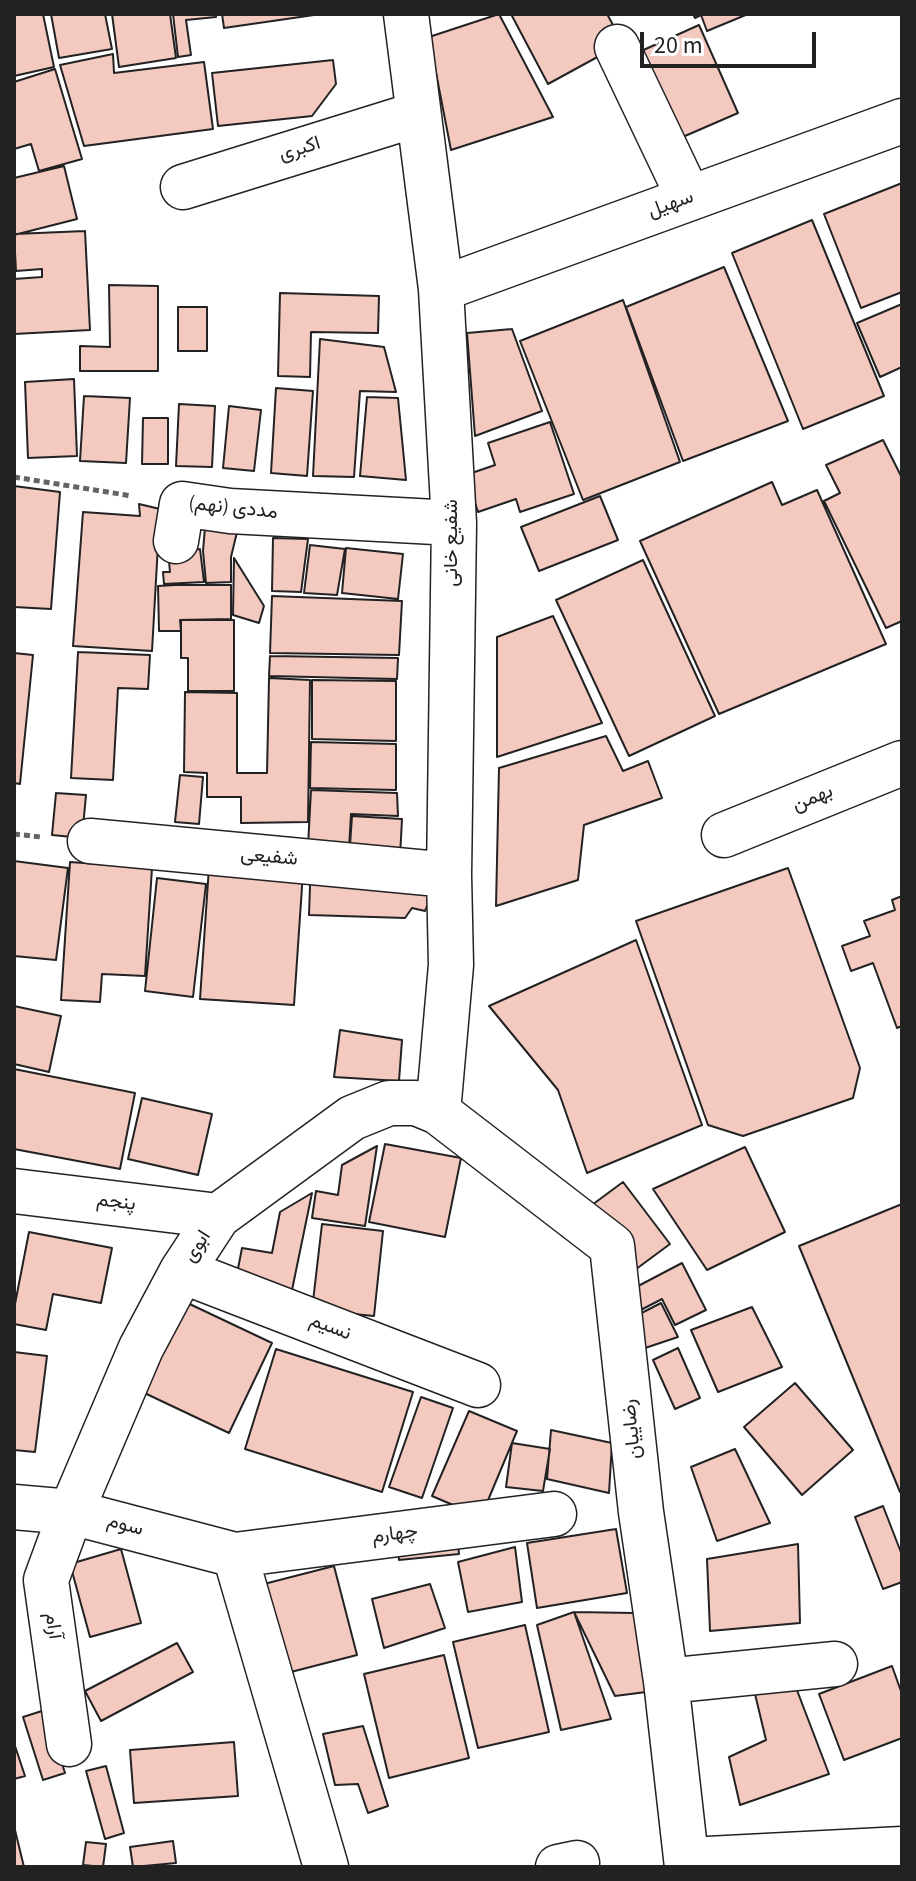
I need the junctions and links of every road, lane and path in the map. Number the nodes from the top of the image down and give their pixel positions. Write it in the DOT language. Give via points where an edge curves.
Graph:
graph roads {
  1 [pos="406,14"];
  2 [pos="617,47"];
  3 [pos="418,114"];
  4 [pos="902,121"];
  5 [pos="183,187"];
  6 [pos="689,198"];
  7 [pos="441,289"];
  8 [pos="14,477"];
  9 [pos="179,522"];
  10 [pos="454,523"];
  11 [pos="902,763"];
  12 [pos="724,835"];
  13 [pos="90,841"];
  14 [pos="449,875"];
  15 [pos="441,1092"];
  16 [pos="14,1191"];
  17 [pos="218,1216"];
  18 [pos="182,1271"];
  19 [pos="478,1385"];
  20 [pos="14,1507"];
  21 [pos="71,1512"];
  22 [pos="554,1514"];
  23 [pos="235,1555"];
  24 [pos="835,1664"];
  25 [pos="666,1681"];
  26 [pos="69,1744"];
  27 [pos="902,1849"];
  28 [pos="688,1863"];
  29 [pos="326,1867"];
  1 -- 3 [label="street, شفیع خانی"];
  2 -- 6 [label="street"];
  3 -- 5 [label="street, اکبری"];
  3 -- 7 [label="street, شفیع خانی"];
  4 -- 6 [label="street, سهیل"];
  6 -- 7 [label="street, سهیل"];
  7 -- 10 [label="street, شفیع خانی"];
  8 -- 9 [label="path, مددی (نهم)"];
  9 -- 10 [label="street, مددی (نهم)" via="230,511"];
  10 -- 14 [label="street, شفیع خانی"];
  11 -- 12 [label="street, بهمن"];
  13 -- 14 [label="street, شفیعی"];
  14 -- 15 [label="street, شفیع خانی" via="451,965"];
  15 -- 17 [label="street, ابوی" via="416,1103 389,1103 352,1118"];
  15 -- 25 [label="street, رضاییان" via="612,1246"];
  16 -- 17 [label="street, پنجم"];
  17 -- 18 [label="street, ابوی"];
  18 -- 19 [label="street, نسیم"];
  18 -- 21 [label="street, ابوی" via="141,1348"];
  20 -- 21 [label="street, سوم"];
  21 -- 23 [label="street, سوم"];
  21 -- 26 [label="street, آرام" via="46,1580"];
  22 -- 23 [label="street, چهارم"];
  23 -- 29 [label="street"];
  24 -- 25 [label="street"];
  25 -- 28 [label="street, رضاییان"];
  27 -- 28 [label="street"];
}
